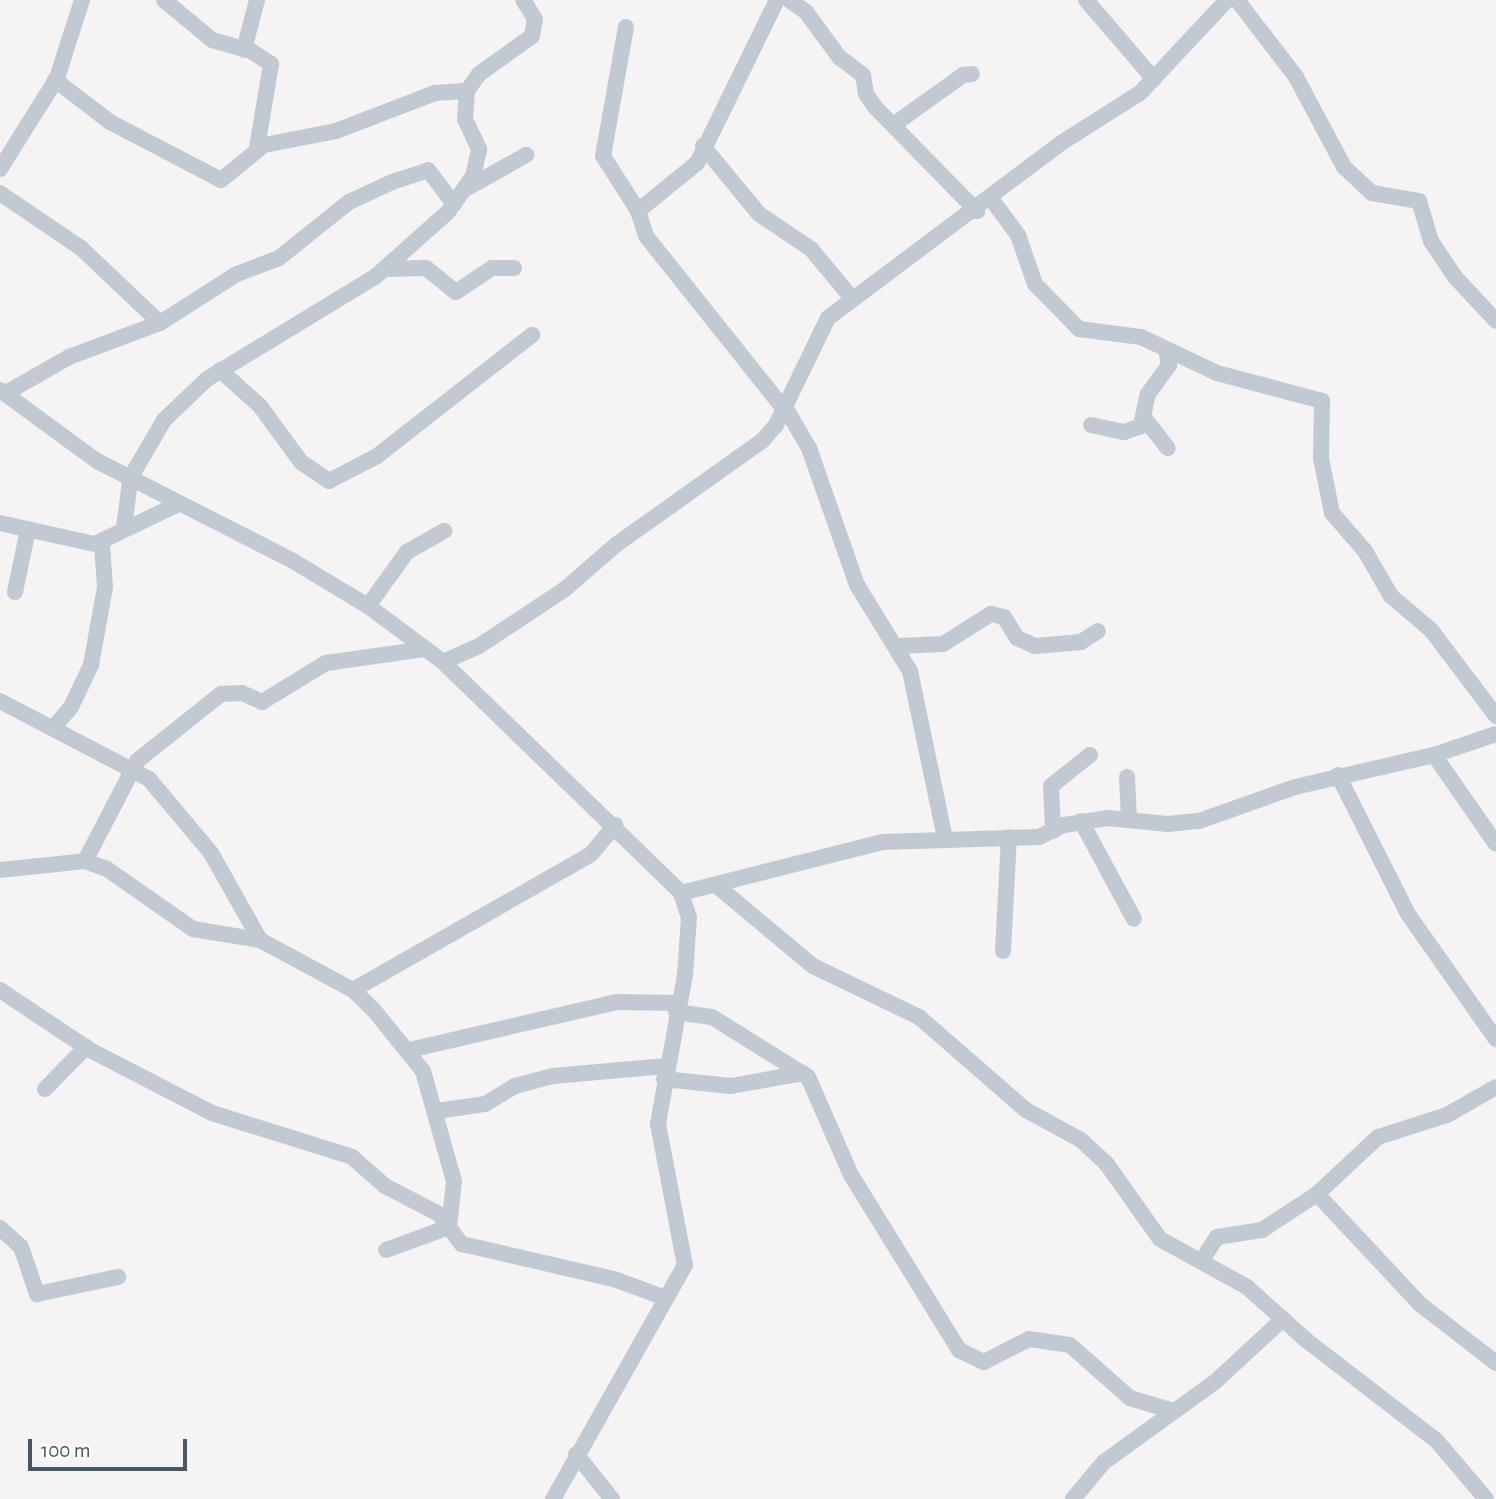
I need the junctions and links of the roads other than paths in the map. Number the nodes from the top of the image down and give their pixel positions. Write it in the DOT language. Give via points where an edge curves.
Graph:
graph roads {
  1 [pos="82,0"];
  2 [pos="164,0"];
  3 [pos="257,0"];
  4 [pos="523,0"];
  5 [pos="1086,0"];
  6 [pos="1227,0"];
  7 [pos="1237,0"];
  8 [pos="782,4"];
  9 [pos="626,27"];
  10 [pos="244,50"];
  11 [pos="972,74"];
  12 [pos="1154,79"];
  13 [pos="55,80"];
  14 [pos="467,91"];
  15 [pos="896,123"];
  16 [pos="702,146"];
  17 [pos="257,148"];
  18 [pos="526,155"];
  19 [pos="0,169"];
  20 [pos="465,190"];
  21 [pos="0,193"];
  22 [pos="992,200"];
  23 [pos="454,204"];
  24 [pos="638,211"];
  25 [pos="976,211"];
  26 [pos="428,234"];
  27 [pos="426,268"];
  28 [pos="514,268"];
  29 [pos="386,269"];
  30 [pos="851,297"];
  31 [pos="1496,321"];
  32 [pos="160,323"];
  33 [pos="532,335"];
  34 [pos="1166,350"];
  35 [pos="220,370"];
  36 [pos="3,391"];
  37 [pos="784,408"];
  38 [pos="1145,419"];
  39 [pos="1091,425"];
  40 [pos="1168,447"];
  41 [pos="130,480"];
  42 [pos="176,505"];
  43 [pos="0,523"];
  44 [pos="124,528"];
  45 [pos="28,529"];
  46 [pos="444,531"];
  47 [pos="102,544"];
  48 [pos="15,592"];
  49 [pos="368,606"];
  50 [pos="1098,631"];
  51 [pos="898,646"];
  52 [pos="426,649"];
  53 [pos="443,662"];
  54 [pos="0,701"];
  55 [pos="1496,716"];
  56 [pos="55,726"];
  57 [pos="1496,734"];
  58 [pos="1090,755"];
  59 [pos="1434,755"];
  60 [pos="132,769"];
  61 [pos="1338,775"];
  62 [pos="1127,777"];
  63 [pos="1129,819"];
  64 [pos="1081,821"];
  65 [pos="615,825"];
  66 [pos="1053,831"];
  67 [pos="1009,837"];
  68 [pos="945,839"];
  69 [pos="1496,844"];
  70 [pos="85,861"];
  71 [pos="0,870"];
  72 [pos="716,885"];
  73 [pos="681,892"];
  74 [pos="1134,919"];
  75 [pos="260,940"];
  76 [pos="1003,951"];
  77 [pos="0,990"];
  78 [pos="353,990"];
  79 [pos="677,1007"];
  80 [pos="1496,1039"];
  81 [pos="86,1047"];
  82 [pos="409,1050"];
  83 [pos="665,1072"];
  84 [pos="803,1073"];
  85 [pos="1496,1087"];
  86 [pos="45,1089"];
  87 [pos="437,1111"];
  88 [pos="1317,1194"];
  89 [pos="449,1227"];
  90 [pos="0,1228"];
  91 [pos="386,1250"];
  92 [pos="1202,1260"];
  93 [pos="118,1277"];
  94 [pos="665,1298"];
  95 [pos="1283,1319"];
  96 [pos="1496,1363"];
  97 [pos="1173,1411"];
  98 [pos="576,1454"];
  99 [pos="553,1499"];
  100 [pos="612,1499"];
  101 [pos="1073,1499"];
  102 [pos="1486,1499"];
  1 -- 13 [label="street"];
  2 -- 10 [label="street" via="212,40"];
  3 -- 10 [label="street"];
  4 -- 14 [label="street" via="535,19 532,36 480,74"];
  5 -- 12 [label="street"];
  6 -- 12 [label="street"];
  7 -- 31 [label="street" via="1296,77 1344,167 1372,192 1419,201 1425,232 1455,277"];
  8 -- 15 [label="street" via="863,75 869,100"];
  8 -- 16 [label="street"];
  9 -- 24 [label="street" via="603,156"];
  10 -- 17 [label="street" via="268,61 273,73"];
  11 -- 15 [label="street" via="962,75"];
  12 -- 22 [label="street"];
  13 -- 17 [label="street" via="110,122 214,179 224,178"];
  13 -- 19 [label="street"];
  14 -- 17 [label="street" via="435,93 360,124"];
  14 -- 20 [label="street" via="465,119 479,149"];
  15 -- 25 [label="street"];
  16 -- 24 [label="street" via="688,173"];
  16 -- 30 [label="street" via="759,214 811,248"];
  18 -- 20 [label="street"];
  20 -- 23 [label="street"];
  21 -- 32 [label="street" via="81,248"];
  22 -- 25 [label="street"];
  22 -- 34 [label="street" via="1018,235 1027,271 1067,321 1088,333 1141,337"];
  23 -- 26 [label="street"];
  23 -- 32 [label="street" via="428,170 392,182 349,202 279,258 236,274"];
  24 -- 37 [label="street" via="646,236"];
  25 -- 30 [label="street"];
  26 -- 27 [label="street"];
  26 -- 29 [label="street"];
  27 -- 28 [label="street" via="456,292 492,268"];
  27 -- 29 [label="street"];
  29 -- 35 [label="street"];
  30 -- 37 [label="street" via="828,318"];
  32 -- 36 [label="street" via="69,357"];
  33 -- 35 [label="street" via="377,456 329,481 301,462 260,406"];
  34 -- 38 [label="street" via="1169,365 1148,394"];
  34 -- 55 [label="street" via="1217,373 1322,401 1321,458 1332,513 1366,551 1391,596 1431,631"];
  35 -- 41 [label="street" via="164,420"];
  36 -- 41 [label="street" via="51,431"];
  37 -- 51 [label="street" via="809,448 856,585"];
  37 -- 53 [label="street" via="762,441 617,544 565,589 469,652"];
  38 -- 39 [label="street" via="1133,431"];
  38 -- 40 [label="street"];
  41 -- 42 [label="street"];
  41 -- 44 [label="street"];
  42 -- 44 [label="street"];
  42 -- 49 [label="street" via="293,561"];
  43 -- 45 [label="street"];
  44 -- 47 [label="street"];
  45 -- 47 [label="street"];
  45 -- 48 [label="street"];
  46 -- 49 [label="street" via="407,552"];
  47 -- 56 [label="street" via="105,587 91,665 71,707"];
  49 -- 52 [label="street"];
  50 -- 51 [label="street" via="1081,642 1035,646 1017,638 1004,617 991,614 943,644"];
  51 -- 68 [label="street" via="915,687 920,737"];
  52 -- 53 [label="street"];
  52 -- 60 [label="street" via="326,663 262,702 242,692 221,694"];
  53 -- 65 [label="street"];
  54 -- 56 [label="street"];
  56 -- 60 [label="street"];
  57 -- 59 [label="street"];
  58 -- 66 [label="street" via="1051,786"];
  59 -- 61 [label="street"];
  59 -- 69 [label="street"];
  60 -- 70 [label="street"];
  60 -- 75 [label="street" via="149,779 211,852"];
  61 -- 63 [label="street" via="1199,821 1168,824"];
  61 -- 80 [label="street" via="1403,905"];
  62 -- 63 [label="street"];
  63 -- 64 [label="street"];
  64 -- 66 [label="street"];
  64 -- 74 [label="street"];
  65 -- 73 [label="street"];
  65 -- 78 [label="street" via="591,854"];
  66 -- 67 [label="street" via="1040,837"];
  67 -- 68 [label="street"];
  67 -- 76 [label="street"];
  68 -- 72 [label="street" via="882,842"];
  70 -- 71 [label="street"];
  70 -- 75 [label="street" via="141,888 193,929"];
  72 -- 73 [label="street"];
  72 -- 92 [label="street" via="813,966 919,1017 1026,1110 1081,1140 1105,1163 1160,1239"];
  73 -- 79 [label="street" via="689,917 684,985"];
  75 -- 78 [label="street"];
  77 -- 81 [label="street"];
  78 -- 82 [label="street"];
  79 -- 82 [label="street" via="617,1002"];
  79 -- 83 [label="street"];
  79 -- 84 [label="street" via="712,1017"];
  81 -- 86 [label="street"];
  81 -- 89 [label="street" via="212,1112 340,1151 385,1186 428,1206"];
  82 -- 87 [label="street"];
  83 -- 84 [label="street" via="731,1086"];
  83 -- 87 [label="street" via="553,1076 515,1086 485,1104"];
  83 -- 94 [label="street" via="658,1124 685,1265"];
  84 -- 97 [label="street" via="816,1087 851,1175 959,1350 984,1362 1025,1340 1070,1345 1130,1398"];
  85 -- 88 [label="street" via="1447,1115 1378,1137"];
  87 -- 89 [label="street" via="453,1168"];
  88 -- 92 [label="street" via="1262,1230 1217,1237"];
  88 -- 96 [label="street" via="1421,1305"];
  89 -- 91 [label="street"];
  89 -- 94 [label="street" via="472,1249 614,1279"];
  90 -- 93 [label="street" via="21,1247 37,1294"];
  92 -- 95 [label="street" via="1222,1268"];
  94 -- 98 [label="street"];
  95 -- 97 [label="street" via="1214,1382"];
  95 -- 102 [label="street" via="1436,1440"];
  97 -- 101 [label="street" via="1104,1462"];
  98 -- 99 [label="street"];
  98 -- 100 [label="street"];
}
